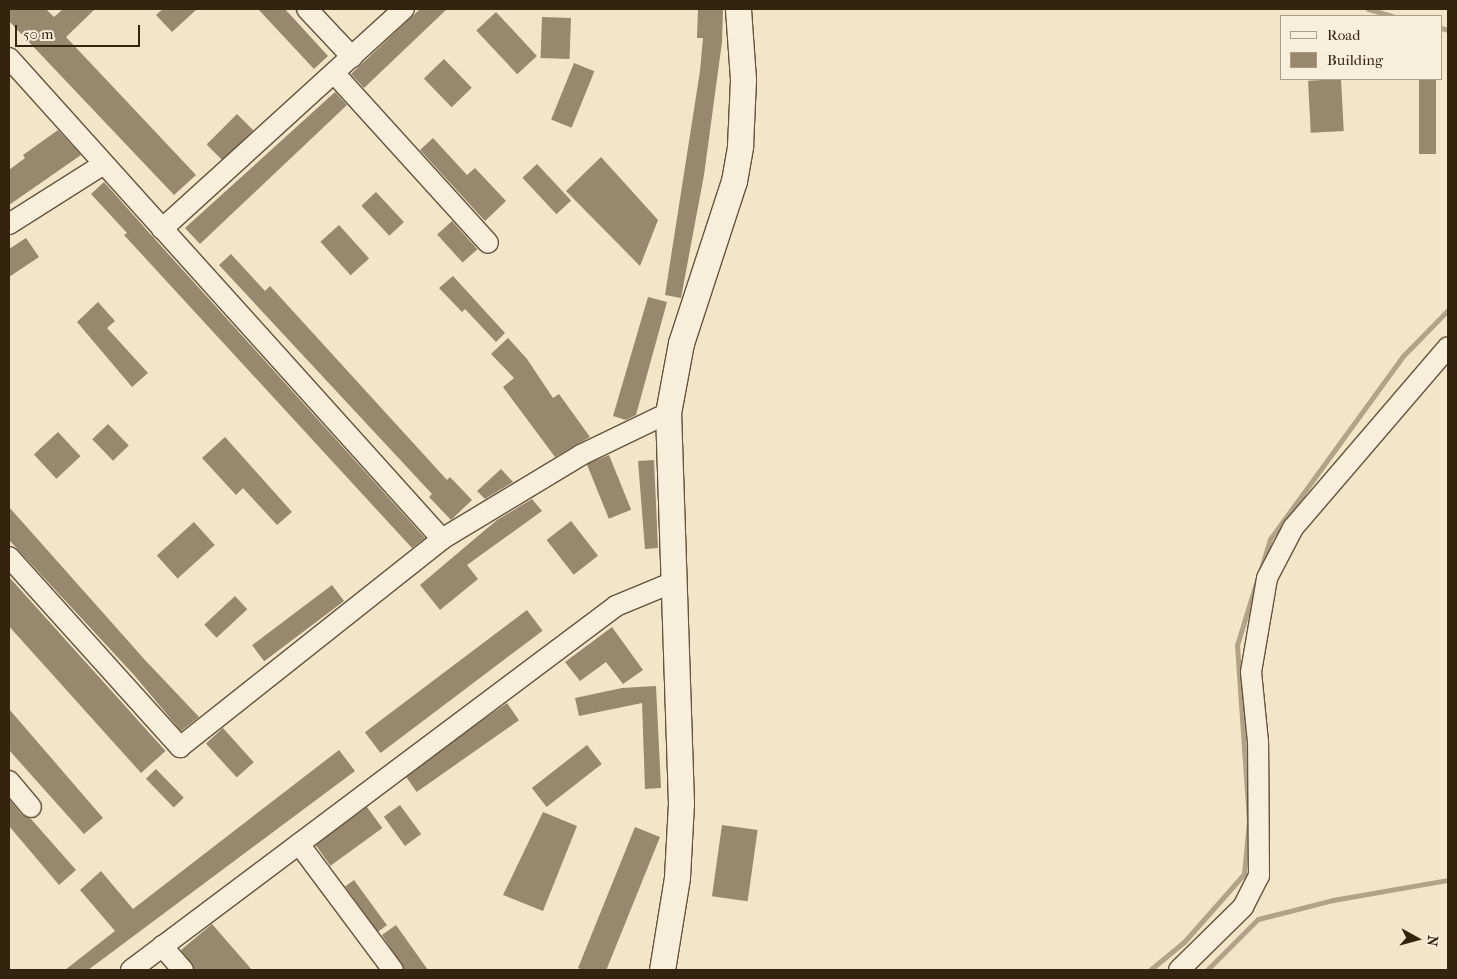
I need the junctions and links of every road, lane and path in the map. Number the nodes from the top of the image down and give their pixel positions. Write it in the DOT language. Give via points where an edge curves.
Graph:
graph roads {
  1 [pos="307,9"];
  2 [pos="404,9"];
  3 [pos="738,9"];
  4 [pos="352,57"];
  5 [pos="9,58"];
  6 [pos="334,73"];
  7 [pos="104,164"];
  8 [pos="9,224"];
  9 [pos="162,229"];
  10 [pos="488,243"];
  11 [pos="1448,347"];
  12 [pos="668,413"];
  13 [pos="442,539"];
  14 [pos="9,557"];
  15 [pos="674,582"];
  16 [pos="9,781"];
  17 [pos="31,807"];
  18 [pos="298,844"];
  19 [pos="162,946"];
  20 [pos="131,970"];
  21 [pos="183,970"];
  22 [pos="393,970"];
  23 [pos="662,970"];
  24 [pos="1179,970"];
  1 -- 4 [label="street"];
  2 -- 4 [label="street"];
  3 -- 12 [label="street" via="743,79 737,164 681,343"];
  4 -- 6 [label="street"];
  5 -- 7 [label="street"];
  6 -- 9 [label="street"];
  6 -- 10 [label="street"];
  7 -- 8 [label="street"];
  7 -- 9 [label="street"];
  9 -- 13 [label="street"];
  11 -- 24 [label="street" via="1293,528 1266,578 1251,672 1258,742 1259,876 1243,907"];
  12 -- 13 [label="street" via="581,455"];
  12 -- 15 [label="street"];
  13 -- 14 [label="street" via="180,747"];
  15 -- 18 [label="street" via="616,606"];
  15 -- 23 [label="street" via="681,804 677,877"];
  16 -- 17 [label="street"];
  18 -- 19 [label="street"];
  18 -- 22 [label="street"];
  19 -- 20 [label="street"];
  19 -- 21 [label="street"];
}
